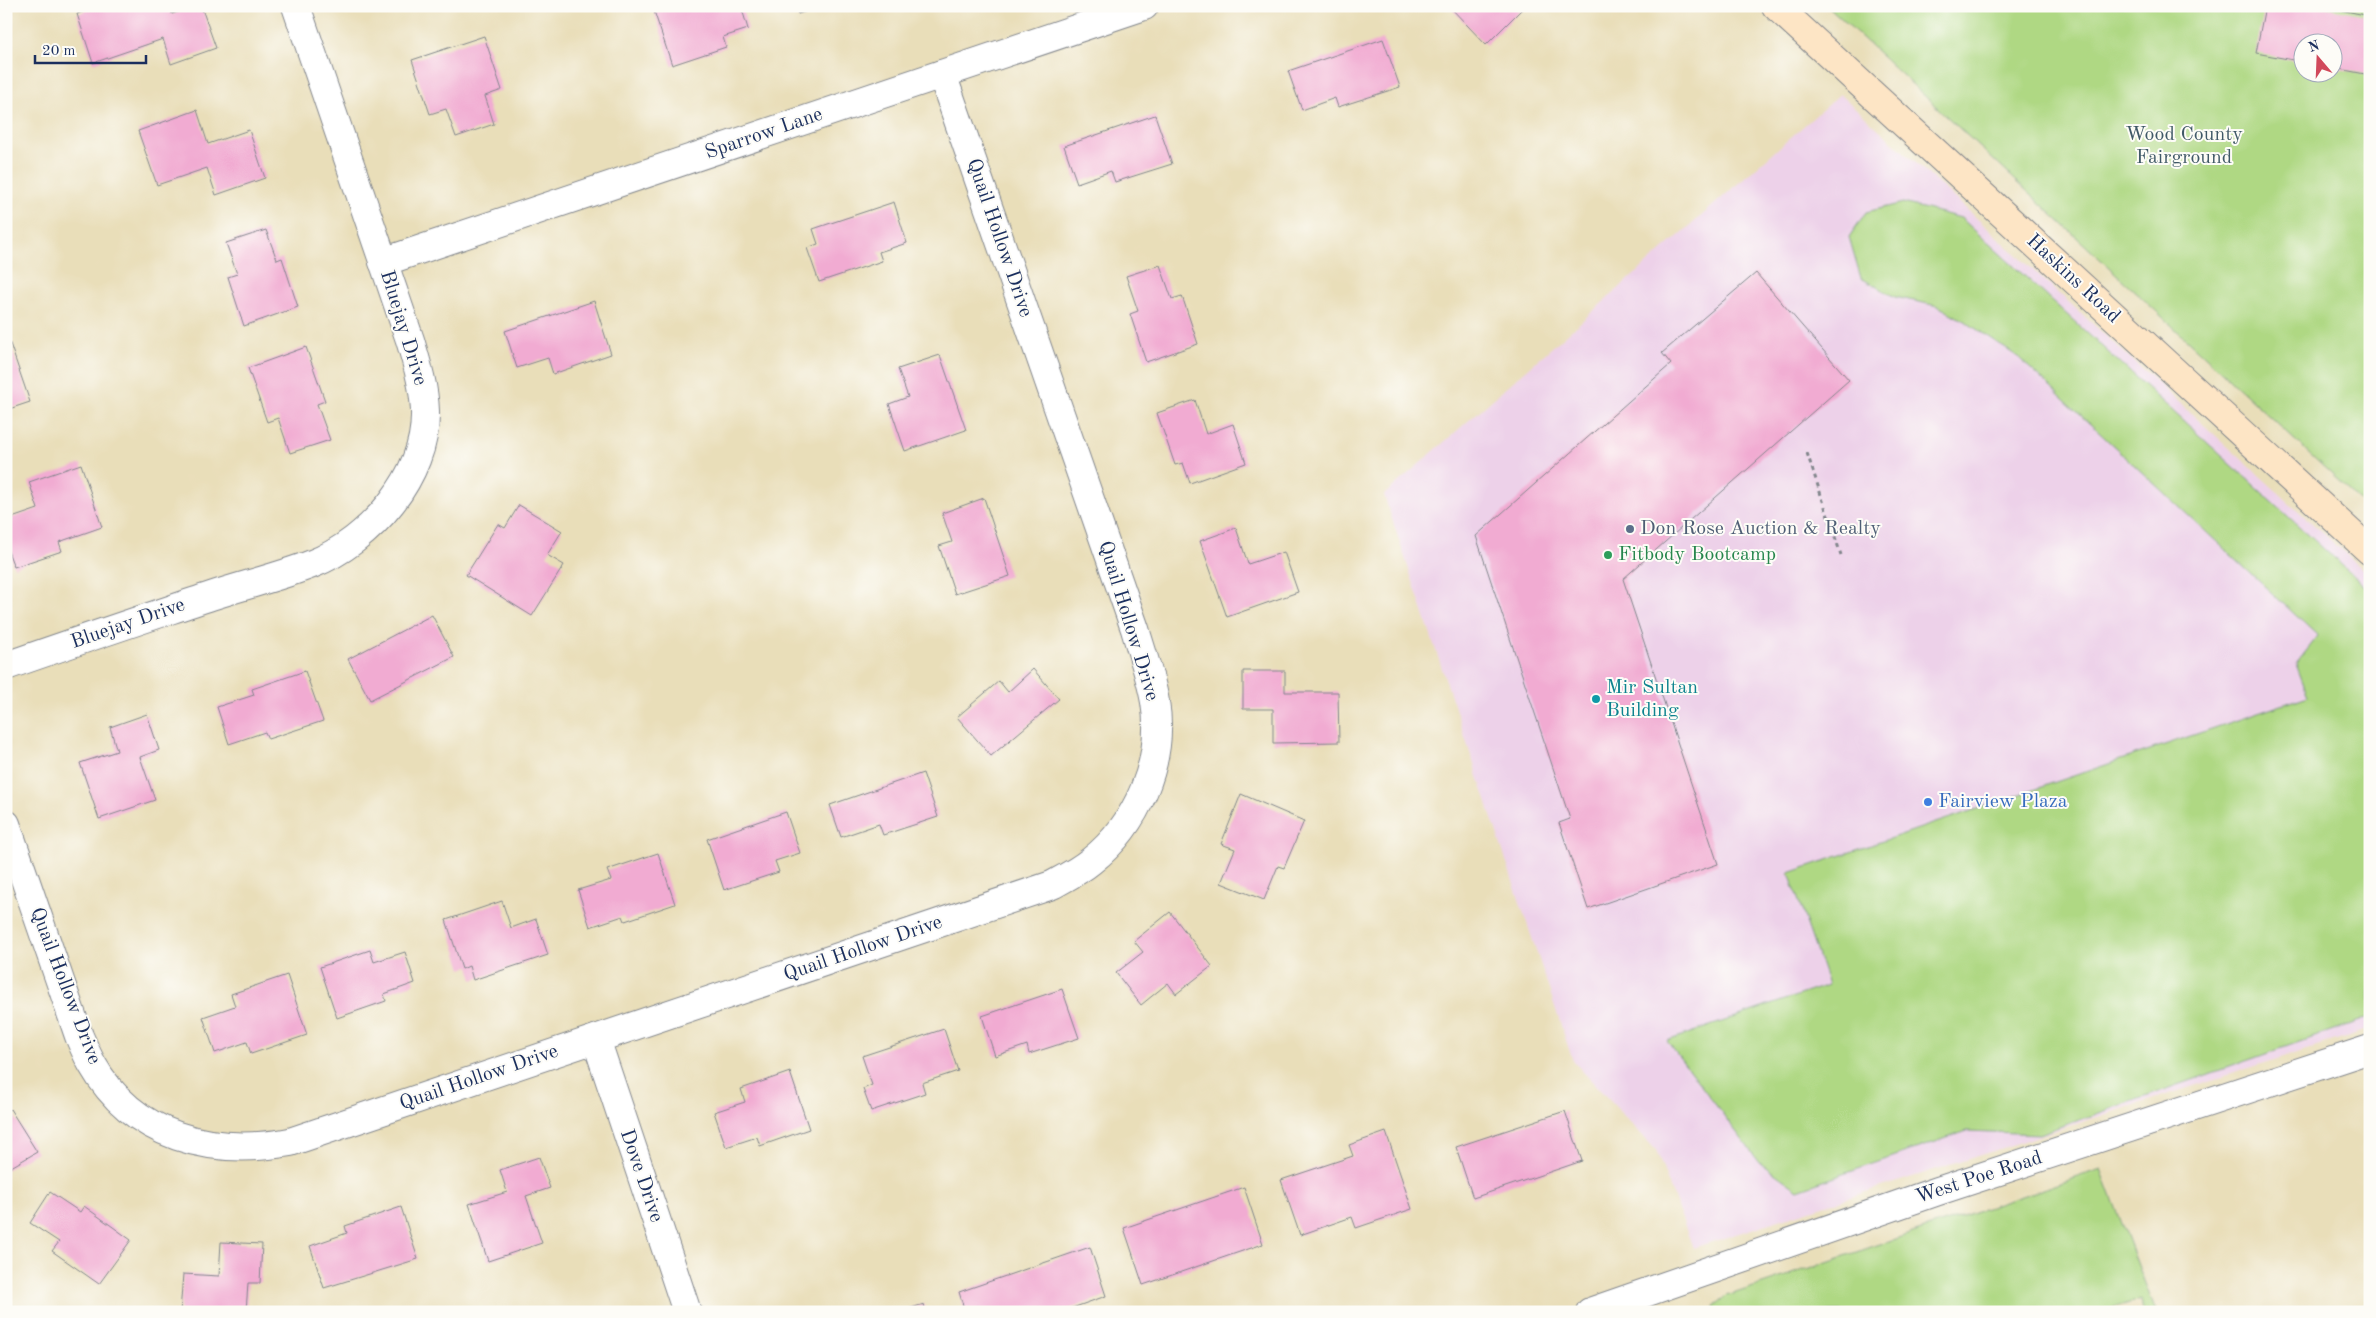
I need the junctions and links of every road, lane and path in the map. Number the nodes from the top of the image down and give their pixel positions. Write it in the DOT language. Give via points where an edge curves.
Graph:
graph roads {
  1 [pos="296,6"];
  2 [pos="1144,6"];
  3 [pos="1776,6"];
  4 [pos="942,74"];
  5 [pos="384,262"];
  6 [pos="1807,453"];
  7 [pos="2370,552"];
  8 [pos="1841,555"];
  9 [pos="6,666"];
  10 [pos="6,824"];
  11 [pos="596,1039"];
  12 [pos="2370,1048"];
  13 [pos="687,1312"];
  14 [pos="1590,1312"];
  1 -- 5 [label="street, Bluejay Drive"];
  2 -- 4 [label="street, Sparrow Lane"];
  3 -- 7 [label="main road, Haskins Road"];
  4 -- 5 [label="street, Sparrow Lane"];
  4 -- 11 [label="street, Quail Hollow Drive" via="1135,629 1155,703 1157,733 1144,791 1112,842 1090,862 1052,885"];
  5 -- 9 [label="street, Bluejay Drive" via="423,385 425,413 412,468 399,493 381,515 361,535 312,564"];
  6 -- 8 [label="path"];
  10 -- 11 [label="street, Quail Hollow Drive" via="91,1064 128,1108 178,1137 233,1148 290,1142"];
  11 -- 13 [label="street, Dove Drive"];
  12 -- 14 [label="street, West Poe Road" via="1938,1191"];
}
